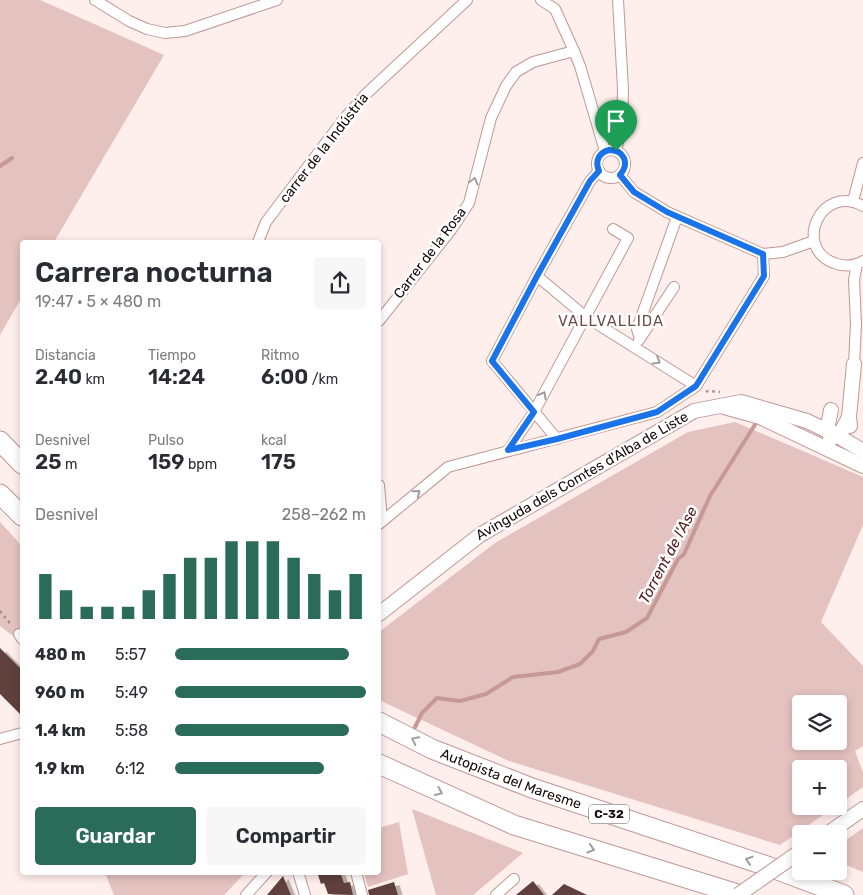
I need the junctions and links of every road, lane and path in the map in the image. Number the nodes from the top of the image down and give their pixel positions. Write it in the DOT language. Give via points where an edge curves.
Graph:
graph roads {
  1 [pos="94,0"];
  2 [pos="278,0"];
  3 [pos="467,0"];
  4 [pos="541,0"];
  5 [pos="618,0"];
  6 [pos="574,51"];
  7 [pos="605,151"];
  8 [pos="616,151"];
  9 [pos="863,163"];
  10 [pos="599,171"];
  11 [pos="620,175"];
  12 [pos="853,201"];
  13 [pos="863,206"];
  14 [pos="677,216"];
  15 [pos="613,229"];
  16 [pos="259,240"];
  17 [pos="814,241"];
  18 [pos="763,254"];
  19 [pos="860,262"];
  20 [pos="537,276"];
  21 [pos="674,288"];
  22 [pos="651,290"];
  23 [pos="664,302"];
  24 [pos="586,317"];
  25 [pos="381,318"];
  26 [pos="640,338"];
  27 [pos="633,346"];
  28 [pos="854,364"];
  29 [pos="696,386"];
  30 [pos="845,386"];
  31 [pos="719,405"];
  32 [pos="831,410"];
  33 [pos="534,412"];
  34 [pos="760,417"];
  35 [pos="849,417"];
  36 [pos="807,421"];
  37 [pos="832,435"];
  38 [pos="557,439"];
  39 [pos="0,442"];
  40 [pos="863,447"];
  41 [pos="508,450"];
  42 [pos="863,451"];
  43 [pos="863,460"];
  44 [pos="20,462"];
  45 [pos="863,466"];
  46 [pos="0,494"];
  47 [pos="20,514"];
  48 [pos="381,521"];
  49 [pos="0,611"];
  50 [pos="381,612"];
  51 [pos="20,636"];
  52 [pos="381,723"];
  53 [pos="20,734"];
  54 [pos="0,739"];
  55 [pos="381,765"];
  56 [pos="863,809"];
  57 [pos="840,825"];
  58 [pos="792,857"];
  59 [pos="264,875"];
  60 [pos="299,875"];
  61 [pos="357,875"];
  62 [pos="514,879"];
  63 [pos="246,895"];
  64 [pos="305,895"];
  65 [pos="362,895"];
  66 [pos="496,895"];
  67 [pos="740,895"];
  68 [pos="844,895"];
  1 -- 2 [label="street" via="147,29 165,33 185,32"];
  3 -- 16 [label="street, carrer de la Indústria" via="366,94 343,120 266,222"];
  4 -- 6 [label="street" via="555,9"];
  5 -- 8 [label="street" via="623,89 622,125"];
  6 -- 7 [label="street"];
  25 -- 6 [label="street, Carrer de la Rosa, one-way" via="451,230 468,203 491,118 516,72 533,62"];
  7 -- 8 [label="street"];
  7 -- 10 [label="street" via="597,161"];
  8 -- 11 [label="street" via="625,162"];
  9 -- 12 [label="street"];
  10 -- 11 [label="street" via="608,178"];
  10 -- 20 [label="street" via="590,181"];
  11 -- 14 [label="street" via="634,192"];
  12 -- 13 [label="street"];
  12 -- 17 [label="street" via="832,203 824,209 817,217"];
  14 -- 18 [label="street"];
  14 -- 22 [label="street"];
  15 -- 24 [label="street" via="628,238"];
  17 -- 18 [label="street" via="783,252"];
  17 -- 19 [label="street" via="829,262 848,266"];
  18 -- 29 [label="street" via="764,276"];
  19 -- 28 [label="street" via="854,280"];
  20 -- 24 [label="street"];
  20 -- 33 [label="street" via="492,361"];
  21 -- 23 [label="street"];
  22 -- 23 [label="street"];
  22 -- 26 [label="street" via="637,329"];
  23 -- 26 [label="street"];
  24 -- 27 [label="street"];
  33 -- 24 [label="street, one-way"];
  26 -- 27 [label="street"];
  27 -- 29 [label="street, one-way"];
  28 -- 30 [label="street"];
  28 -- 35 [label="street"];
  29 -- 38 [label="street" via="657,412"];
  30 -- 32 [label="street" via="842,398"];
  31 -- 34 [label="street"];
  31 -- 36 [label="street, Avinguda dels Comtes d'Alba de Liste" via="740,402"];
  31 -- 50 [label="street, Avinguda dels Comtes d'Alba de Liste" via="694,410 480,535"];
  32 -- 36 [label="street"];
  32 -- 37 [label="street" via="828,425"];
  33 -- 38 [label="street"];
  33 -- 41 [label="street"];
  34 -- 37 [label="street" via="822,438 829,439"];
  34 -- 45 [label="street"];
  35 -- 37 [label="street" via="842,431"];
  35 -- 40 [label="street" via="851,432"];
  36 -- 37 [label="street, Avinguda dels Comtes d'Alba de Liste"];
  37 -- 42 [label="street"];
  37 -- 43 [label="street" via="832,441 839,448"];
  38 -- 41 [label="street"];
  39 -- 44 [label="highway"];
  48 -- 41 [label="street, one-way" via="448,467"];
  46 -- 47 [label="highway"];
  49 -- 51 [label="path"];
  68 -- 52 [label="highway, Autopista del Maresme / C-32, one-way" via="532,788 432,748"];
  53 -- 54 [label="street"];
  55 -- 67 [label="highway, one-way" via="514,825"];
  56 -- 57 [label="street"];
  58 -- 67 [label="street, bridge"];
  59 -- 63 [label="street"];
  60 -- 64 [label="street"];
  61 -- 65 [label="street"];
  62 -- 66 [label="street"];
}
